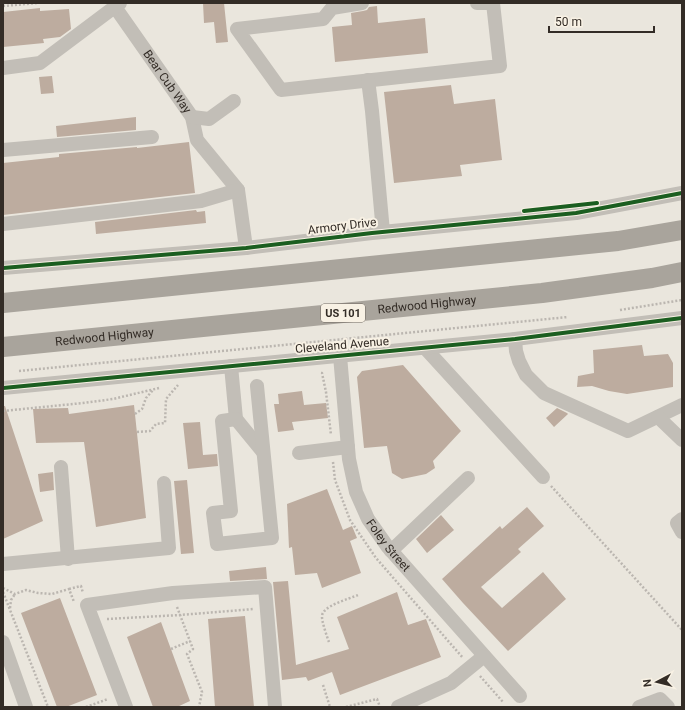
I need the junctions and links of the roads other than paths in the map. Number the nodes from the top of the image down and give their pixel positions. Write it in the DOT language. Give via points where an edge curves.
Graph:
graph roads {
  1 [pos="362,3"];
  2 [pos="477,3"];
  3 [pos="117,4"];
  4 [pos="3,68"];
  5 [pos="368,80"];
  6 [pos="234,101"];
  7 [pos="192,117"];
  8 [pos="152,137"];
  9 [pos="3,150"];
  10 [pos="238,190"];
  11 [pos="682,193"];
  12 [pos="3,224"];
  13 [pos="682,230"];
  14 [pos="383,232"];
  15 [pos="246,248"];
  16 [pos="3,268"];
  17 [pos="682,272"];
  18 [pos="3,303"];
  19 [pos="682,318"];
  20 [pos="515,339"];
  21 [pos="3,347"];
  22 [pos="425,348"];
  23 [pos="340,356"];
  24 [pos="231,366"];
  25 [pos="257,386"];
  26 [pos="3,388"];
  27 [pos="682,405"];
  28 [pos="658,417"];
  29 [pos="236,419"];
  30 [pos="682,440"];
  31 [pos="348,447"];
  32 [pos="263,452"];
  33 [pos="299,453"];
  34 [pos="61,467"];
  35 [pos="543,477"];
  36 [pos="468,478"];
  37 [pos="164,483"];
  38 [pos="682,519"];
  39 [pos="682,532"];
  40 [pos="391,551"];
  41 [pos="68,559"];
  42 [pos="3,564"];
  43 [pos="3,642"];
  44 [pos="484,656"];
  45 [pos="6,662"];
  46 [pos="520,696"];
  47 [pos="26,707"];
  48 [pos="126,707"];
  49 [pos="275,707"];
  50 [pos="398,707"];
  51 [pos="639,707"];
  52 [pos="668,707"];
  1 -- 5 [label="street" via="332,8 323,19 237,29 281,90"];
  2 -- 5 [label="street" via="493,3 500,66"];
  3 -- 4 [label="street" via="40,63"];
  3 -- 7 [label="street, Bear Cub Way"];
  5 -- 14 [label="street"];
  6 -- 7 [label="street" via="209,119"];
  7 -- 10 [label="street, Bear Cub Way" via="197,140"];
  8 -- 9 [label="street"];
  10 -- 12 [label="street" via="201,202"];
  10 -- 15 [label="street"];
  11 -- 14 [label="street, Armory Drive" via="576,213"];
  13 -- 18 [label="highway" via="618,241"];
  14 -- 15 [label="street, Armory Drive"];
  15 -- 16 [label="street, Armory Drive"];
  17 -- 21 [label="highway, Redwood Highway / US 101" via="542,293"];
  19 -- 20 [label="street, Cleveland Avenue"];
  20 -- 22 [label="street, Cleveland Avenue"];
  20 -- 28 [label="street" via="519,361 526,375 544,393 628,431"];
  22 -- 23 [label="street, Cleveland Avenue"];
  22 -- 35 [label="street"];
  23 -- 24 [label="street, Cleveland Avenue"];
  23 -- 31 [label="street, Foley Street"];
  24 -- 26 [label="street, Cleveland Avenue"];
  24 -- 29 [label="street"];
  25 -- 32 [label="street"];
  27 -- 28 [label="street"];
  28 -- 30 [label="street"];
  29 -- 32 [label="street"];
  29 -- 32 [label="street" via="222,421 231,511 213,513 217,544 272,538"];
  31 -- 33 [label="street"];
  31 -- 40 [label="street, Foley Street" via="356,492 368,519"];
  34 -- 41 [label="street"];
  36 -- 40 [label="street"];
  37 -- 41 [label="street" via="169,548"];
  38 -- 39 [label="street" via="677,523"];
  40 -- 44 [label="street, Foley Street"];
  41 -- 42 [label="street"];
  43 -- 45 [label="street"];
  44 -- 46 [label="street, Foley Street"];
  44 -- 50 [label="street" via="451,683"];
  45 -- 47 [label="street"];
  48 -- 49 [label="street" via="87,605 173,593 265,588"];
  51 -- 52 [label="street" via="660,699"];
}
